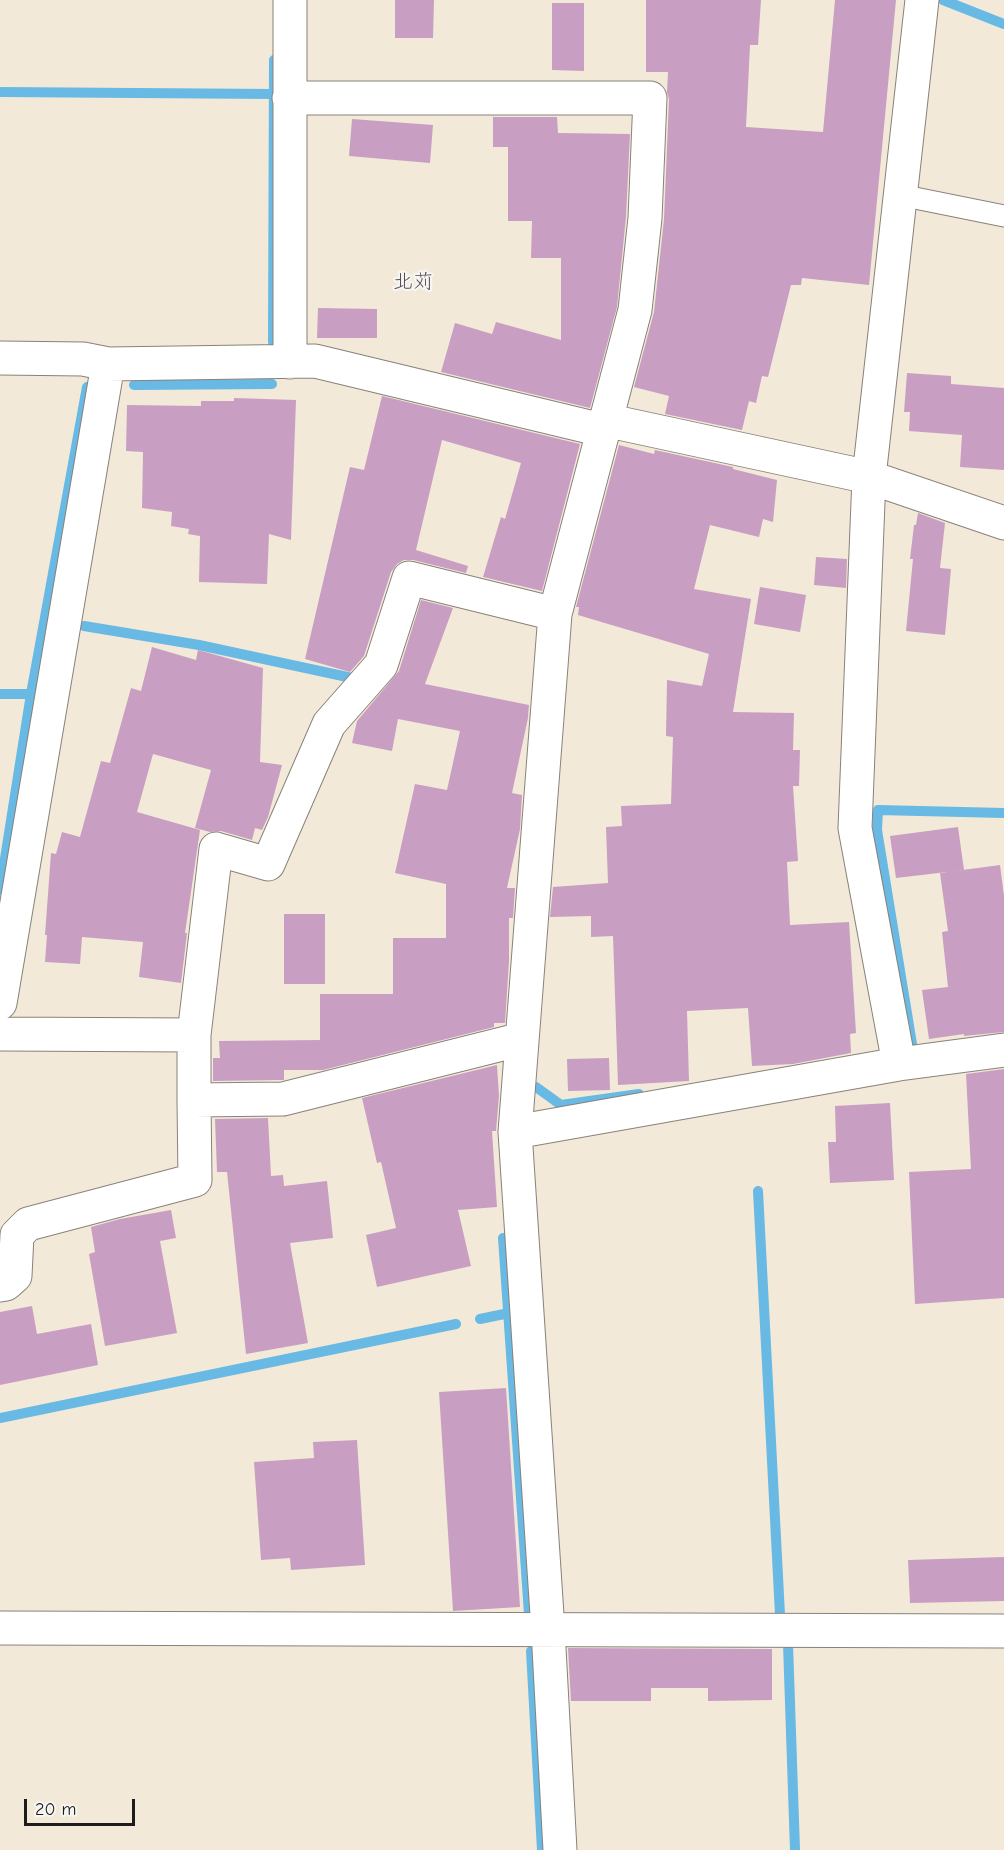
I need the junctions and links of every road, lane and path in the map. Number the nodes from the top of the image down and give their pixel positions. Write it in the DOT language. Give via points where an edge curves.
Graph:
graph roads {
  1 [pos="290,0"];
  2 [pos="922,0"];
  3 [pos="290,98"];
  4 [pos="900,195"];
  5 [pos="1004,216"];
  6 [pos="0,358"];
  7 [pos="290,362"];
  8 [pos="108,364"];
  9 [pos="604,425"];
  10 [pos="869,477"];
  11 [pos="1004,523"];
  12 [pos="555,614"];
  13 [pos="0,1003"];
  14 [pos="0,1034"];
  15 [pos="194,1035"];
  16 [pos="522,1039"];
  17 [pos="1004,1050"];
  18 [pos="899,1064"];
  19 [pos="194,1100"];
  20 [pos="515,1132"];
  21 [pos="0,1285"];
  22 [pos="0,1628"];
  23 [pos="548,1630"];
  24 [pos="1004,1631"];
  25 [pos="560,1850"];
  1 -- 3 [label="street"];
  2 -- 4 [label="street"];
  3 -- 7 [label="street"];
  3 -- 9 [label="street" via="650,98 645,218 635,310"];
  4 -- 5 [label="lane"];
  4 -- 10 [label="street"];
  6 -- 8 [label="street" via="84,359"];
  7 -- 8 [label="street"];
  7 -- 9 [label="street" via="315,362"];
  8 -- 13 [label="street"];
  9 -- 10 [label="street"];
  9 -- 12 [label="street"];
  10 -- 11 [label="street"];
  10 -- 18 [label="street" via="855,828"];
  12 -- 15 [label="street" via="409,579 381,665 329,724 268,864 216,849"];
  12 -- 16 [label="street"];
  14 -- 15 [label="street"];
  15 -- 19 [label="street"];
  16 -- 19 [label="street" via="283,1099"];
  16 -- 20 [label="street"];
  17 -- 18 [label="street"];
  18 -- 20 [label="street"];
  19 -- 21 [label="street" via="195,1180 28,1224 17,1235 15,1276"];
  20 -- 23 [label="street"];
  22 -- 23 [label="street"];
  23 -- 24 [label="street"];
  23 -- 25 [label="street"];
}
